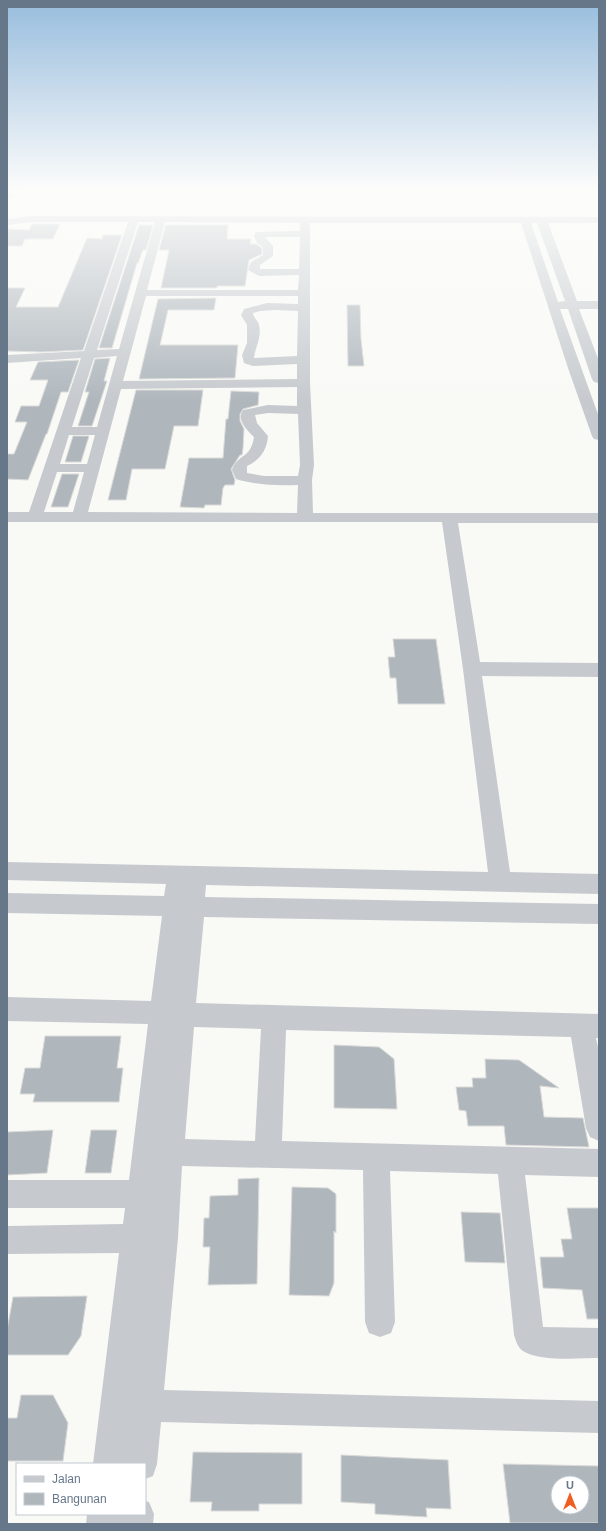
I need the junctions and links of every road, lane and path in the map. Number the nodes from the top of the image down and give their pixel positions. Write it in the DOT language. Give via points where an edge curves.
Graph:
graph roads {
  1 [pos="120,259"];
  2 [pos="150,259"];
  3 [pos="262,259"];
  4 [pos="305,259"];
  5 [pos="538,259"];
  6 [pos="556,259"];
  7 [pos="305,272"];
  8 [pos="141,293"];
  9 [pos="304,293"];
  10 [pos="553,305"];
  11 [pos="572,305"];
  12 [pos="599,306"];
  13 [pos="304,308"];
  14 [pos="124,352"];
  15 [pos="88,354"];
  16 [pos="7,359"];
  17 [pos="304,360"];
  18 [pos="574,368"];
  19 [pos="598,372"];
  20 [pos="303,384"];
  21 [pos="116,385"];
  22 [pos="303,410"];
  23 [pos="64,431"];
  24 [pos="103,431"];
  25 [pos="599,436"];
  26 [pos="51,468"];
  27 [pos="92,468"];
  28 [pos="305,480"];
  29 [pos="7,517"];
  30 [pos="35,517"];
  31 [pos="449,517"];
  32 [pos="79,518"];
  33 [pos="305,518"];
  34 [pos="599,518"];
  35 [pos="472,669"];
  36 [pos="599,670"];
  37 [pos="7,871"];
  38 [pos="187,875"];
  39 [pos="500,882"];
  40 [pos="599,884"];
  41 [pos="7,903"];
  42 [pos="184,906"];
  43 [pos="599,914"];
  44 [pos="7,1008"];
  45 [pos="173,1014"];
  46 [pos="274,1017"];
  47 [pos="590,1026"];
  48 [pos="599,1128"];
  49 [pos="171,1152"];
  50 [pos="268,1155"];
  51 [pos="376,1158"];
  52 [pos="510,1161"];
  53 [pos="599,1163"];
  54 [pos="7,1194"];
  55 [pos="154,1194"];
  56 [pos="164,1238"];
  57 [pos="136,1239"];
  58 [pos="7,1240"];
  59 [pos="380,1322"];
  60 [pos="599,1343"];
  61 [pos="115,1405"];
  62 [pos="146,1406"];
  63 [pos="599,1417"];
  64 [pos="109,1463"];
  65 [pos="141,1463"];
  1 -- 15 [label="street"];
  2 -- 8 [label="street"];
  3 -- 7 [label="street" via="255,264 254,270 259,273"];
  4 -- 7 [label="street"];
  5 -- 10 [label="street"];
  6 -- 11 [label="street"];
  7 -- 9 [label="street"];
  8 -- 9 [label="street"];
  8 -- 14 [label="street"];
  9 -- 13 [label="street"];
  10 -- 11 [label="street"];
  10 -- 18 [label="street"];
  11 -- 12 [label="street"];
  11 -- 19 [label="street"];
  13 -- 17 [label="street"];
  13 -- 17 [label="street" via="259,307 248,311 247,314 247,318 253,324 252,346 248,360"];
  14 -- 15 [label="street"];
  14 -- 21 [label="street"];
  15 -- 16 [label="street"];
  15 -- 23 [label="street"];
  17 -- 20 [label="street"];
  18 -- 19 [label="street"];
  18 -- 25 [label="street"];
  20 -- 21 [label="street"];
  20 -- 22 [label="street"];
  21 -- 24 [label="street"];
  22 -- 28 [label="street" via="307,464"];
  22 -- 28 [label="street" via="248,413 249,426 261,436 261,445 257,454 241,464 239,470 241,476 248,478"];
  23 -- 24 [label="street"];
  23 -- 26 [label="street"];
  24 -- 27 [label="street"];
  26 -- 27 [label="street"];
  26 -- 30 [label="street"];
  27 -- 32 [label="street"];
  28 -- 33 [label="street"];
  29 -- 30 [label="street"];
  30 -- 32 [label="street"];
  31 -- 33 [label="street"];
  31 -- 34 [label="street"];
  31 -- 35 [label="street"];
  32 -- 33 [label="street"];
  35 -- 36 [label="street"];
  35 -- 39 [label="street"];
  37 -- 38 [label="street"];
  38 -- 39 [label="street"];
  38 -- 42 [label="street"];
  39 -- 40 [label="street"];
  41 -- 42 [label="street"];
  42 -- 43 [label="street"];
  42 -- 45 [label="street"];
  44 -- 45 [label="street"];
  45 -- 46 [label="street"];
  45 -- 49 [label="street"];
  45 -- 55 [label="street"];
  46 -- 47 [label="street"];
  46 -- 50 [label="street"];
  47 -- 48 [label="street"];
  49 -- 50 [label="street"];
  49 -- 55 [label="street"];
  50 -- 51 [label="street"];
  51 -- 52 [label="street"];
  51 -- 59 [label="street"];
  52 -- 53 [label="street"];
  52 -- 60 [label="street" via="529,1335 539,1342"];
  54 -- 55 [label="street"];
  55 -- 56 [label="street"];
  55 -- 57 [label="street"];
  56 -- 57 [label="street"];
  56 -- 62 [label="street"];
  57 -- 58 [label="street"];
  57 -- 61 [label="street"];
  61 -- 62 [label="street"];
  61 -- 64 [label="street"];
  62 -- 63 [label="street"];
  62 -- 65 [label="street"];
}
